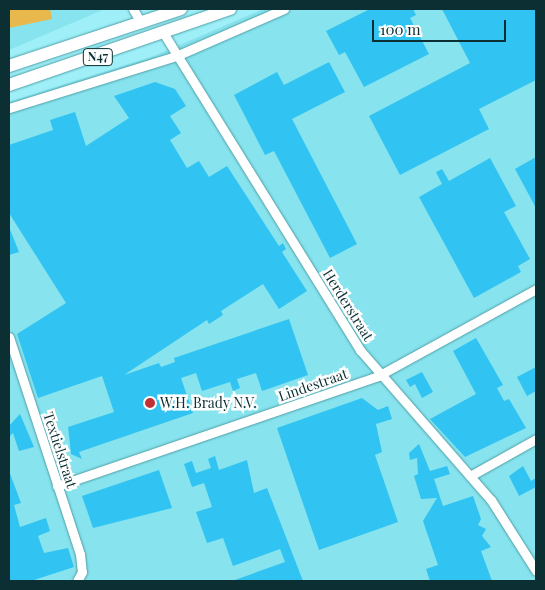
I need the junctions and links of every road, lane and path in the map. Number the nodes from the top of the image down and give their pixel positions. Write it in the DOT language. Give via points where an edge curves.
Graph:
graph roads {
  1 [pos="133,9"];
  2 [pos="181,9"];
  3 [pos="230,9"];
  4 [pos="284,9"];
  5 [pos="141,23"];
  6 [pos="164,34"];
  7 [pos="176,56"];
  8 [pos="9,66"];
  9 [pos="9,85"];
  10 [pos="9,108"];
  11 [pos="536,290"];
  12 [pos="9,337"];
  13 [pos="378,376"];
  14 [pos="536,439"];
  15 [pos="470,476"];
  16 [pos="57,486"];
  17 [pos="536,571"];
  18 [pos="77,581"];
  1 -- 5 [label="street"];
  2 -- 5 [label="highway, N47"];
  3 -- 6 [label="highway, N47"];
  4 -- 7 [label="street"];
  5 -- 8 [label="highway, N47"];
  6 -- 7 [label="street, Herderstraat"];
  6 -- 9 [label="highway, N47"];
  7 -- 10 [label="street"];
  7 -- 13 [label="street, Herderstraat"];
  11 -- 13 [label="street, Lindestraat"];
  12 -- 16 [label="street, Textielstraat"];
  13 -- 15 [label="street, Herderstraat"];
  13 -- 16 [label="street, Lindestraat"];
  14 -- 15 [label="street"];
  15 -- 17 [label="street, Herderstraat" via="506,520"];
  16 -- 18 [label="street, Textielstraat" via="82,572"];
}
